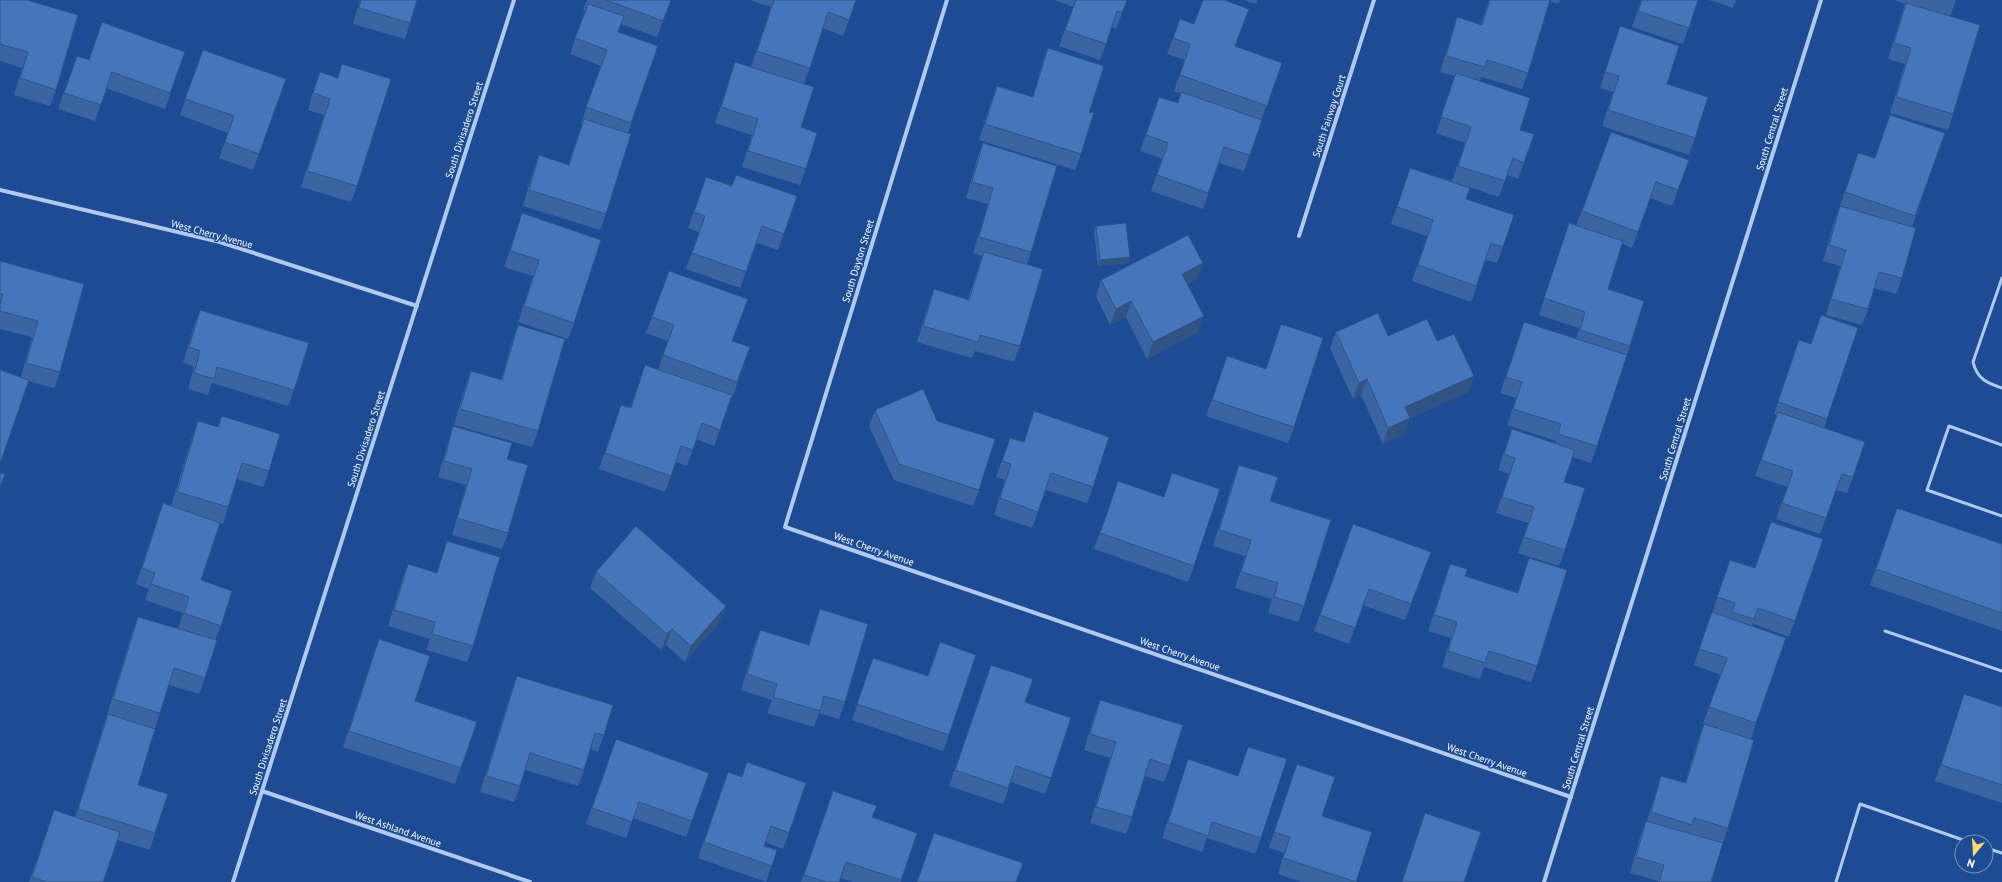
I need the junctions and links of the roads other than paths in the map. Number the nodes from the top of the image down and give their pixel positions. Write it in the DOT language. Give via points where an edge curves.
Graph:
graph roads {
  1 [pos="514,0"];
  2 [pos="947,0"];
  3 [pos="1374,0"];
  4 [pos="1820,0"];
  5 [pos="0,190"];
  6 [pos="1299,236"];
  7 [pos="2002,278"];
  8 [pos="417,306"];
  9 [pos="2002,388"];
  10 [pos="2002,445"];
  11 [pos="2002,516"];
  12 [pos="785,527"];
  13 [pos="1884,631"];
  14 [pos="2002,671"];
  15 [pos="262,791"];
  16 [pos="1571,797"];
  17 [pos="1954,837"];
  18 [pos="233,882"];
  19 [pos="530,882"];
  20 [pos="1544,882"];
  21 [pos="1836,882"];
  1 -- 8 [label="street, South Divisadero Street"];
  2 -- 12 [label="street, South Dayton Street"];
  3 -- 6 [label="street, South Fairway Court"];
  4 -- 16 [label="street, South Central Street"];
  5 -- 8 [label="street, West Cherry Avenue" via="220,242"];
  7 -- 9 [label="lane" via="1973,362 1982,380"];
  8 -- 15 [label="street, South Divisadero Street"];
  10 -- 11 [label="lane" via="1949,426 1928,490"];
  12 -- 16 [label="street, West Cherry Avenue"];
  13 -- 14 [label="lane"];
  15 -- 18 [label="street, South Divisadero Street"];
  15 -- 19 [label="street, West Ashland Avenue"];
  16 -- 20 [label="street, South Central Street"];
  17 -- 21 [label="lane" via="1860,804"];
}
